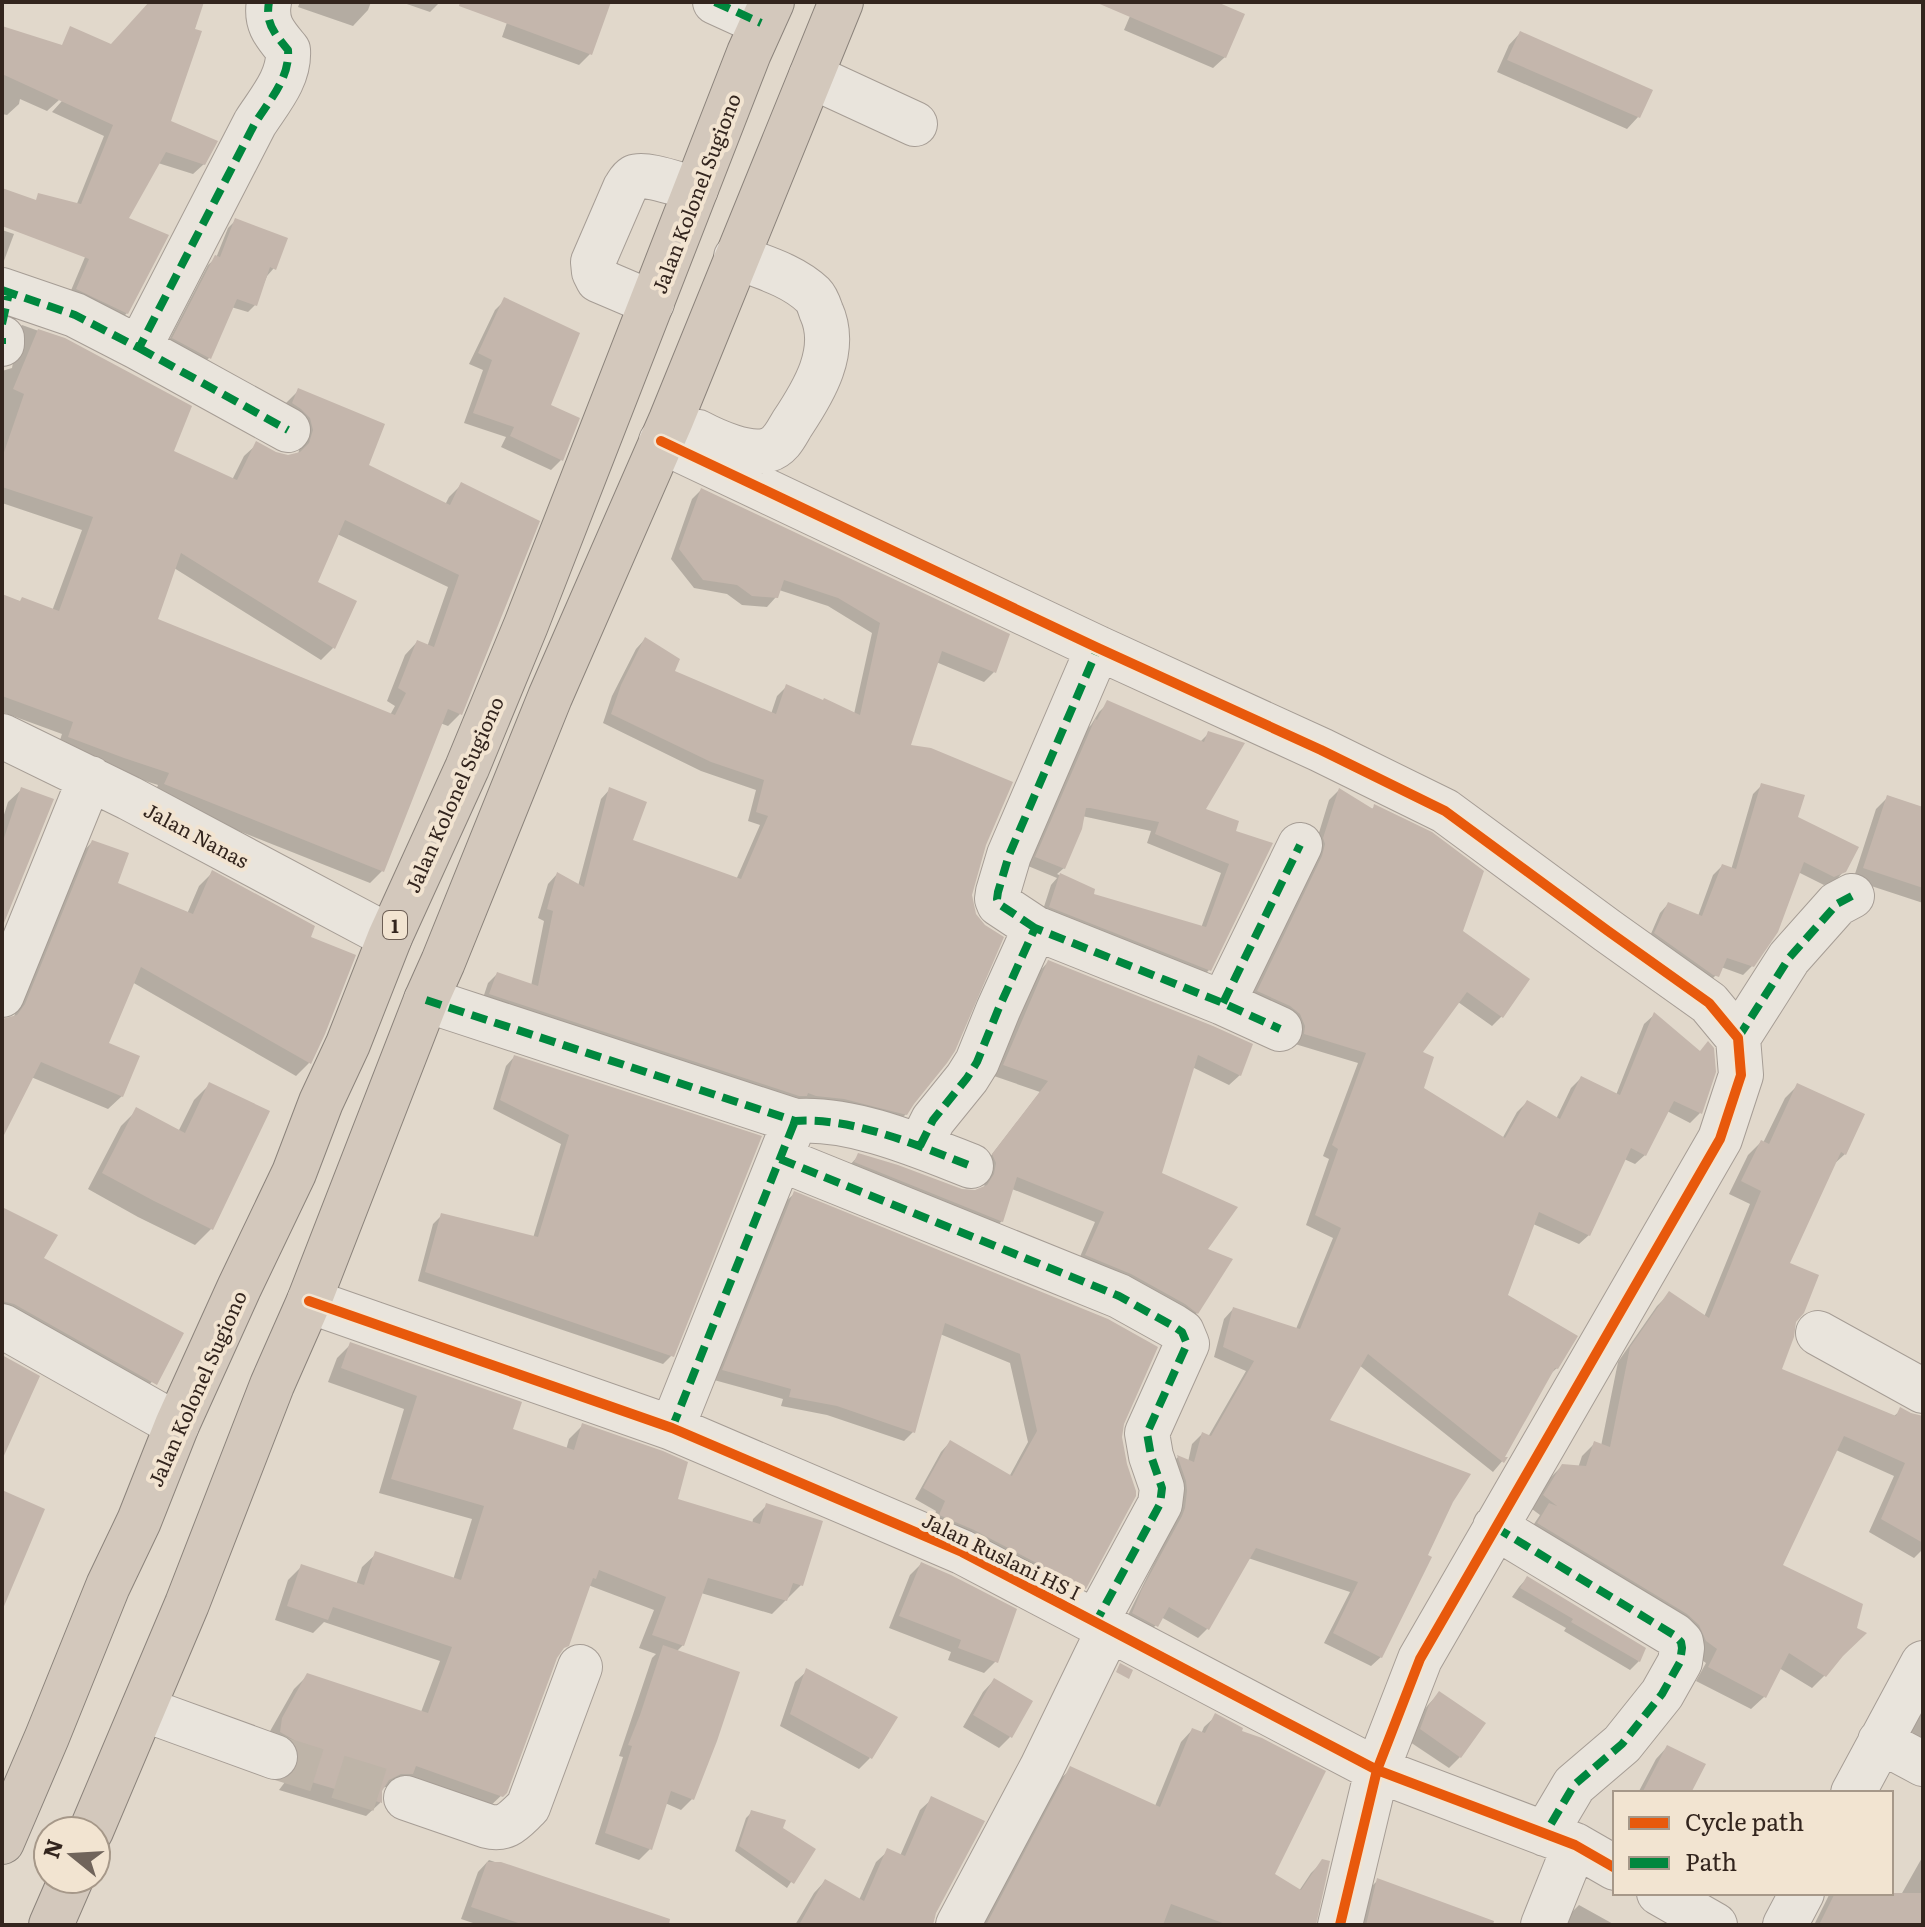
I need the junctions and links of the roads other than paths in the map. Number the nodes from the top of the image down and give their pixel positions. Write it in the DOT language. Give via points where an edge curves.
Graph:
graph roads {
  1 [pos="269,2"];
  2 [pos="715,2"];
  3 [pos="841,2"];
  4 [pos="767,12"];
  5 [pos="811,76"];
  6 [pos="915,124"];
  7 [pos="696,189"];
  8 [pos="736,257"];
  9 [pos="4,302"];
  10 [pos="652,303"];
  11 [pos="2,338"];
  12 [pos="2,344"];
  13 [pos="139,348"];
  14 [pos="288,430"];
  15 [pos="666,430"];
  16 [pos="1098,648"];
  17 [pos="2,736"];
  18 [pos="90,778"];
  19 [pos="1300,845"];
  20 [pos="1852,896"];
  21 [pos="1035,928"];
  22 [pos="390,937"];
  23 [pos="2,995"];
  24 [pos="426,1000"];
  25 [pos="1223,1003"];
  26 [pos="1280,1029"];
  27 [pos="1738,1038"];
  28 [pos="787,1140"];
  29 [pos="920,1146"];
  30 [pos="971,1166"];
  31 [pos="309,1301"];
  32 [pos="2,1326"];
  33 [pos="1818,1333"];
  34 [pos="1923,1391"];
  35 [pos="177,1425"];
  36 [pos="672,1428"];
  37 [pos="1495,1527"];
  38 [pos="1103,1626"];
  39 [pos="1923,1663"];
  40 [pos="580,1667"];
  41 [pos="143,1709"];
  42 [pos="1880,1741"];
  43 [pos="275,1757"];
  44 [pos="1923,1764"];
  45 [pos="1377,1770"];
  46 [pos="1854,1791"];
  47 [pos="406,1798"];
  48 [pos="98,1815"];
  49 [pos="1560,1840"];
  50 [pos="2,1842"];
  51 [pos="1613,1867"];
  52 [pos="64,1895"];
  53 [pos="1662,1895"];
  54 [pos="1801,1895"];
  55 [pos="51,1925"];
  56 [pos="958,1925"];
  57 [pos="1340,1925"];
  58 [pos="1543,1925"];
  59 [pos="1715,1925"];
  60 [pos="1785,1925"];
  1 -- 13 [label="street" via="271,30 288,50 287,67"];
  2 -- 4 [label="street"];
  3 -- 5 [label="highway"];
  4 -- 7 [label="highway, Jalan Kolonel Sugiono / 1"];
  5 -- 6 [label="street"];
  5 -- 8 [label="highway"];
  7 -- 10 [label="highway, Jalan Kolonel Sugiono / 1"];
  7 -- 10 [label="street" via="632,178 593,262 598,280"];
  8 -- 15 [label="highway"];
  8 -- 15 [label="street" via="785,275 815,296 827,323 826,359 810,398 778,445 767,450"];
  9 -- 13 [label="street" via="75,315"];
  10 -- 22 [label="highway, Jalan Kolonel Sugiono / 1" via="467,768"];
  11 -- 12 [label="street"];
  13 -- 14 [label="street"];
  15 -- 16 [label="street"];
  15 -- 24 [label="highway"];
  16 -- 21 [label="street" via="998,892 999,904"];
  16 -- 27 [label="street" via="1445,811 1709,1003"];
  17 -- 18 [label="street, Jalan Nanas"];
  18 -- 22 [label="street, Jalan Nanas"];
  18 -- 23 [label="street"];
  19 -- 25 [label="street"];
  20 -- 27 [label="street" via="1837,904 1789,958"];
  21 -- 25 [label="street"];
  21 -- 29 [label="street" via="977,1062"];
  22 -- 35 [label="highway, Jalan Kolonel Sugiono / 1" via="294,1173"];
  24 -- 28 [label="street"];
  24 -- 31 [label="highway"];
  25 -- 26 [label="street"];
  27 -- 37 [label="street" via="1741,1075 1720,1139"];
  28 -- 29 [label="street" via="816,1120"];
  28 -- 36 [label="street"];
  28 -- 38 [label="street" via="1119,1296 1186,1338 1147,1433 1162,1488 1160,1504"];
  29 -- 30 [label="street"];
  31 -- 36 [label="street, Jalan Ruslani HS I"];
  31 -- 41 [label="highway"];
  32 -- 35 [label="street"];
  33 -- 34 [label="street"];
  35 -- 50 [label="highway, Jalan Kolonel Sugiono / 1"];
  36 -- 38 [label="street, Jalan Ruslani HS I" via="962,1552"];
  37 -- 45 [label="street" via="1420,1659"];
  37 -- 49 [label="street" via="1681,1642 1680,1662 1662,1694 1622,1744 1574,1785"];
  38 -- 45 [label="street, Jalan Ruslani HS I"];
  38 -- 56 [label="street" via="1042,1767"];
  39 -- 42 [label="street"];
  40 -- 47 [label="street" via="528,1807 511,1823 499,1829"];
  41 -- 43 [label="street"];
  41 -- 48 [label="highway"];
  42 -- 44 [label="street"];
  42 -- 46 [label="street"];
  45 -- 49 [label="street, Jalan Ruslani HS I"];
  45 -- 57 [label="street"];
  49 -- 51 [label="street, Jalan Ruslani HS I"];
  49 -- 58 [label="street"];
  52 -- 55 [label="highway"];
  53 -- 59 [label="street"];
  54 -- 60 [label="street"];
}
